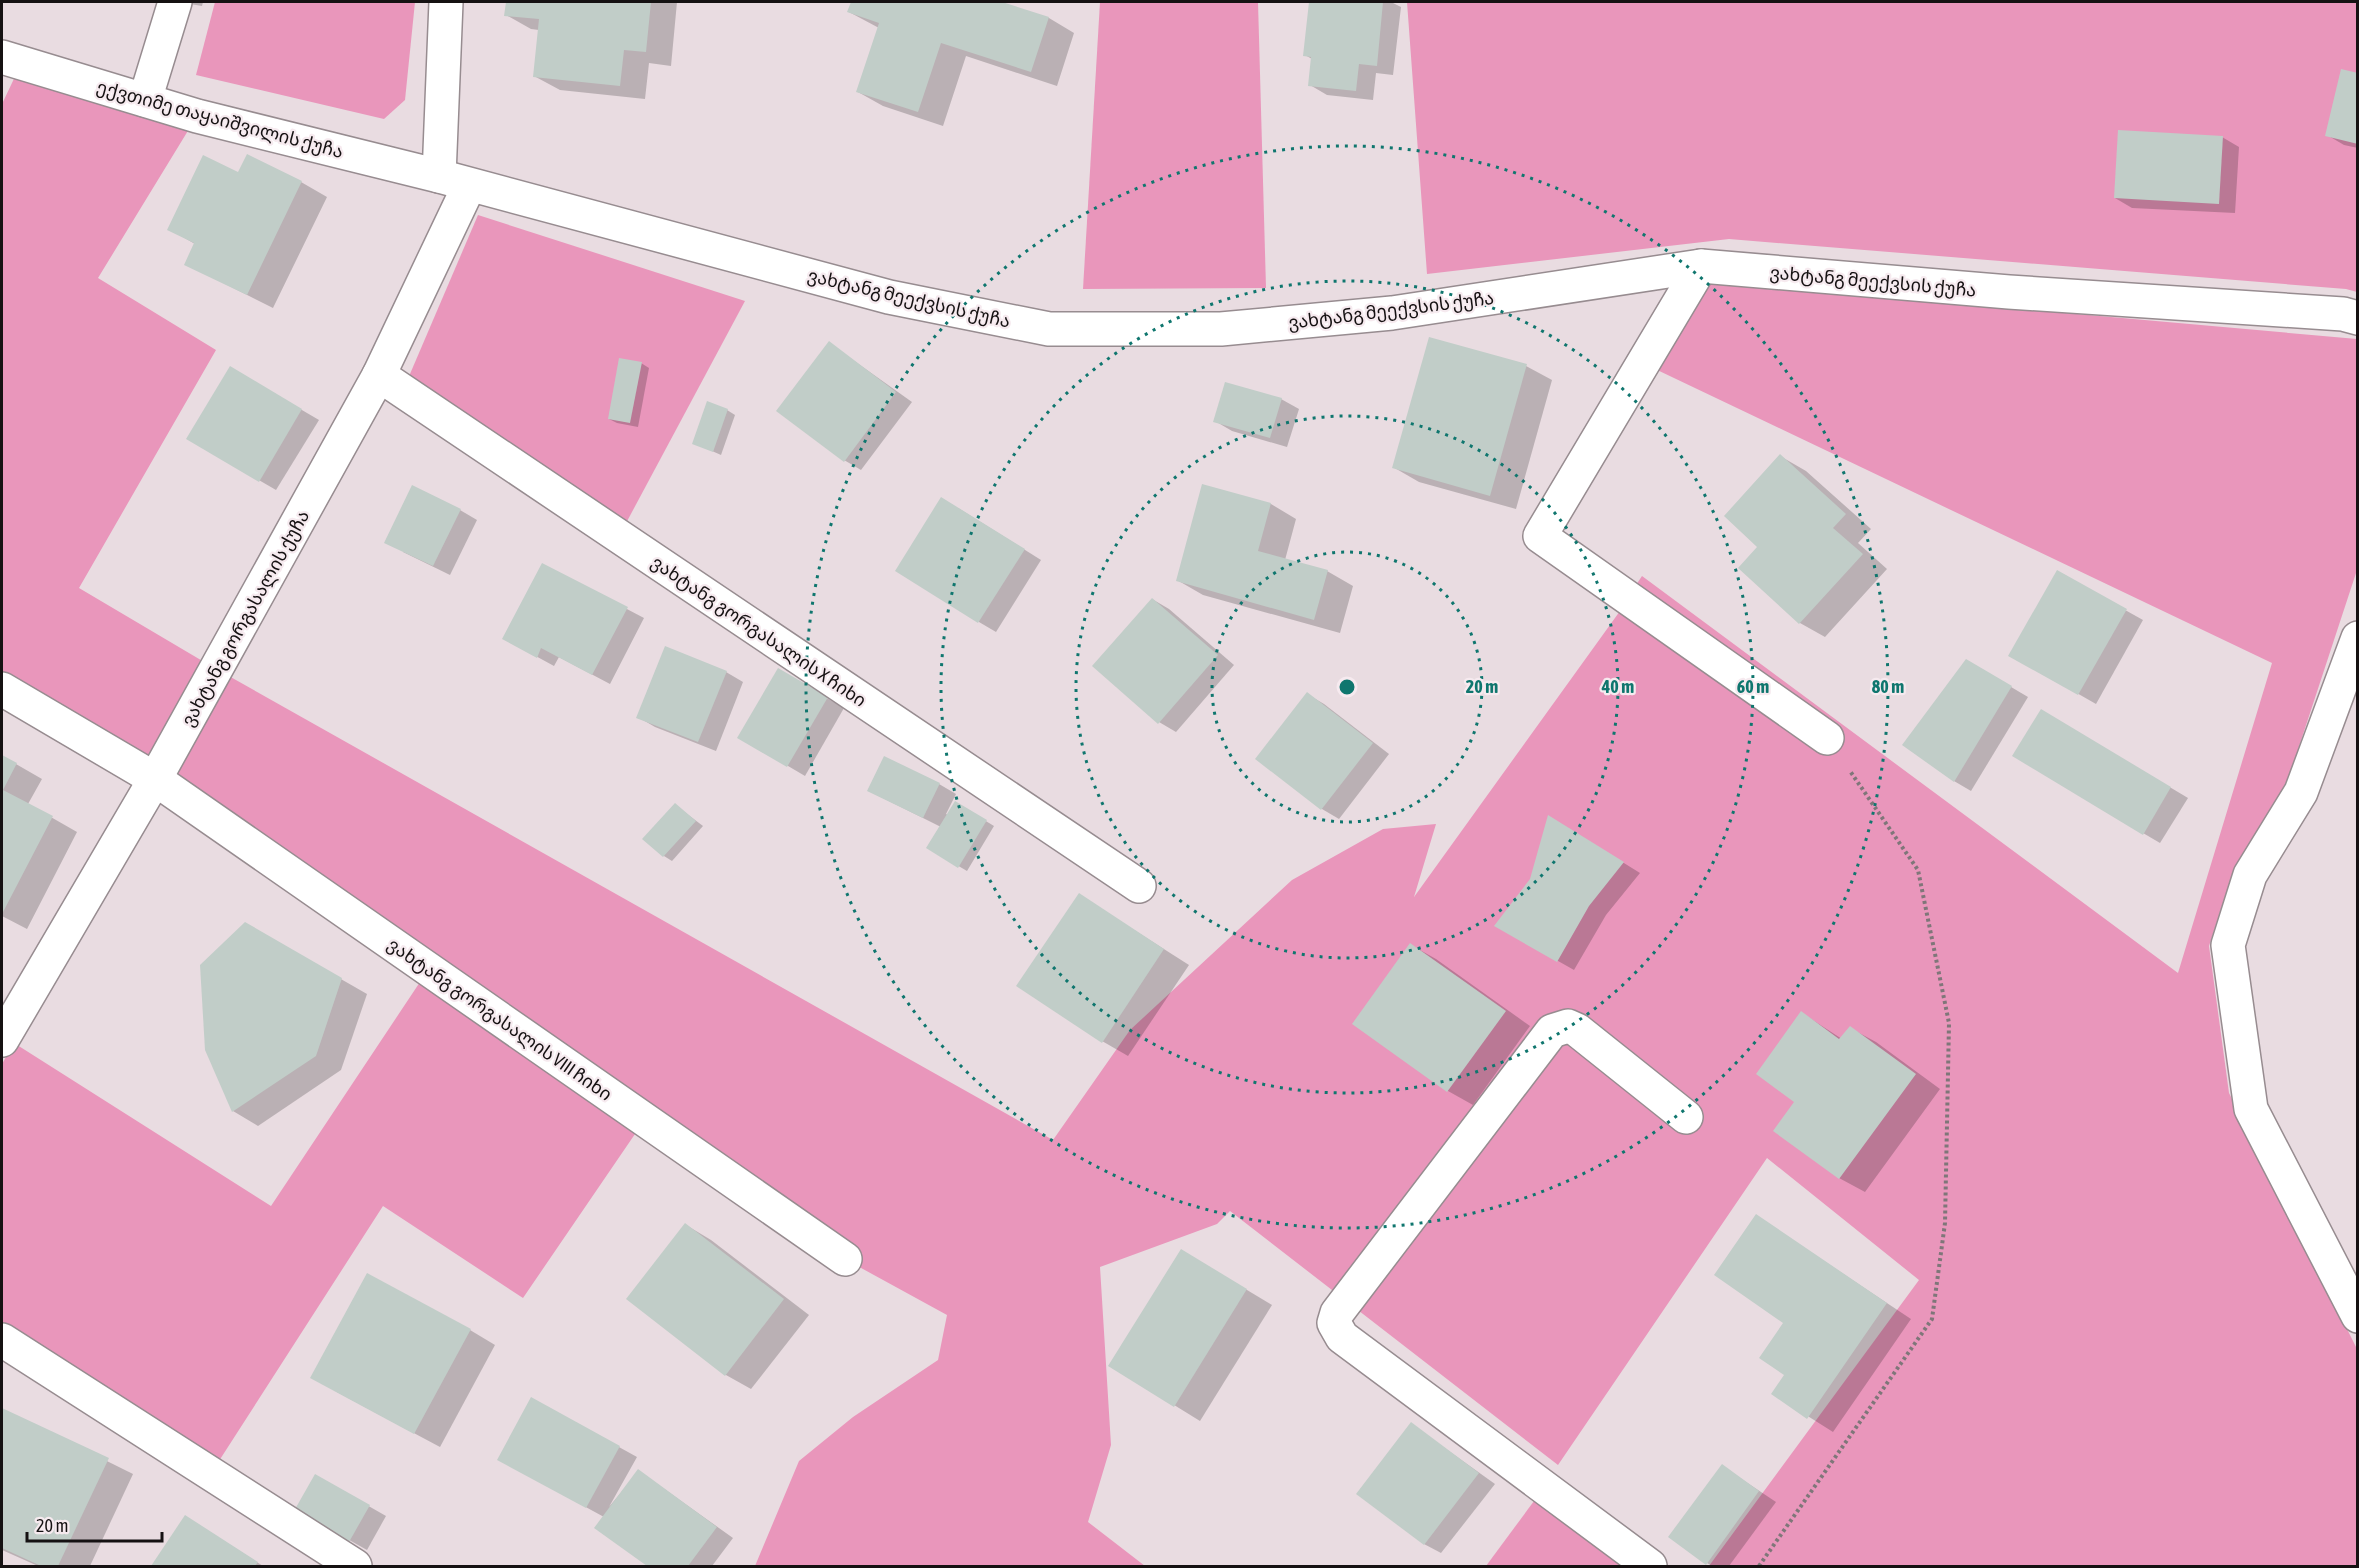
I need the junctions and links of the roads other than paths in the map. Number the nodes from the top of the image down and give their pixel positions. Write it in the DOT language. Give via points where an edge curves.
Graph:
graph roads {
  1 [pos="175,2"];
  2 [pos="446,2"];
  3 [pos="2,57"];
  4 [pos="146,100"];
  5 [pos="454,181"];
  6 [pos="1701,266"];
  7 [pos="2358,318"];
  8 [pos="379,375"];
  9 [pos="2358,638"];
  10 [pos="2,689"];
  11 [pos="1827,738"];
  12 [pos="155,779"];
  13 [pos="1139,886"];
  14 [pos="2,1040"];
  15 [pos="1686,1117"];
  16 [pos="845,1258"];
  17 [pos="2358,1316"];
  18 [pos="2,1340"];
  19 [pos="356,1566"];
  20 [pos="1650,1566"];
  1 -- 4 [label="street"];
  2 -- 5 [label="street, ვახტანგ გორგასალის ქუჩა"];
  3 -- 4 [label="street, ექვთიმე თაყაიშვილის ქუჩა"];
  4 -- 5 [label="street, ექვთიმე თაყაიშვილის ქუჩა"];
  5 -- 6 [label="street, ვახტანგ მეექვსის ქუჩა" via="889,297 1049,329 1221,329 1392,313"];
  5 -- 8 [label="street, ვახტანგ გორგასალის ქუჩა"];
  6 -- 7 [label="street, ვახტანგ მეექვსის ქუჩა"];
  6 -- 11 [label="street" via="1540,536"];
  8 -- 12 [label="street, ვახტანგ გორგასალის ქუჩა"];
  8 -- 13 [label="street, ვახტანგ გორგასალის X ჩიხი"];
  9 -- 17 [label="street" via="2301,792 2250,875 2228,945 2251,1109"];
  10 -- 12 [label="street, ვახტანგ გორგასალის VIII ჩიხი"];
  12 -- 14 [label="street, ვახტანგ გორგასალის ქუჩა"];
  12 -- 16 [label="street, ვახტანგ გორგასალის VIII ჩიხი"];
  15 -- 20 [label="street" via="1577,1030 1568,1026 1552,1031 1344,1304 1334,1323 1342,1337"];
  18 -- 19 [label="street"];
}
